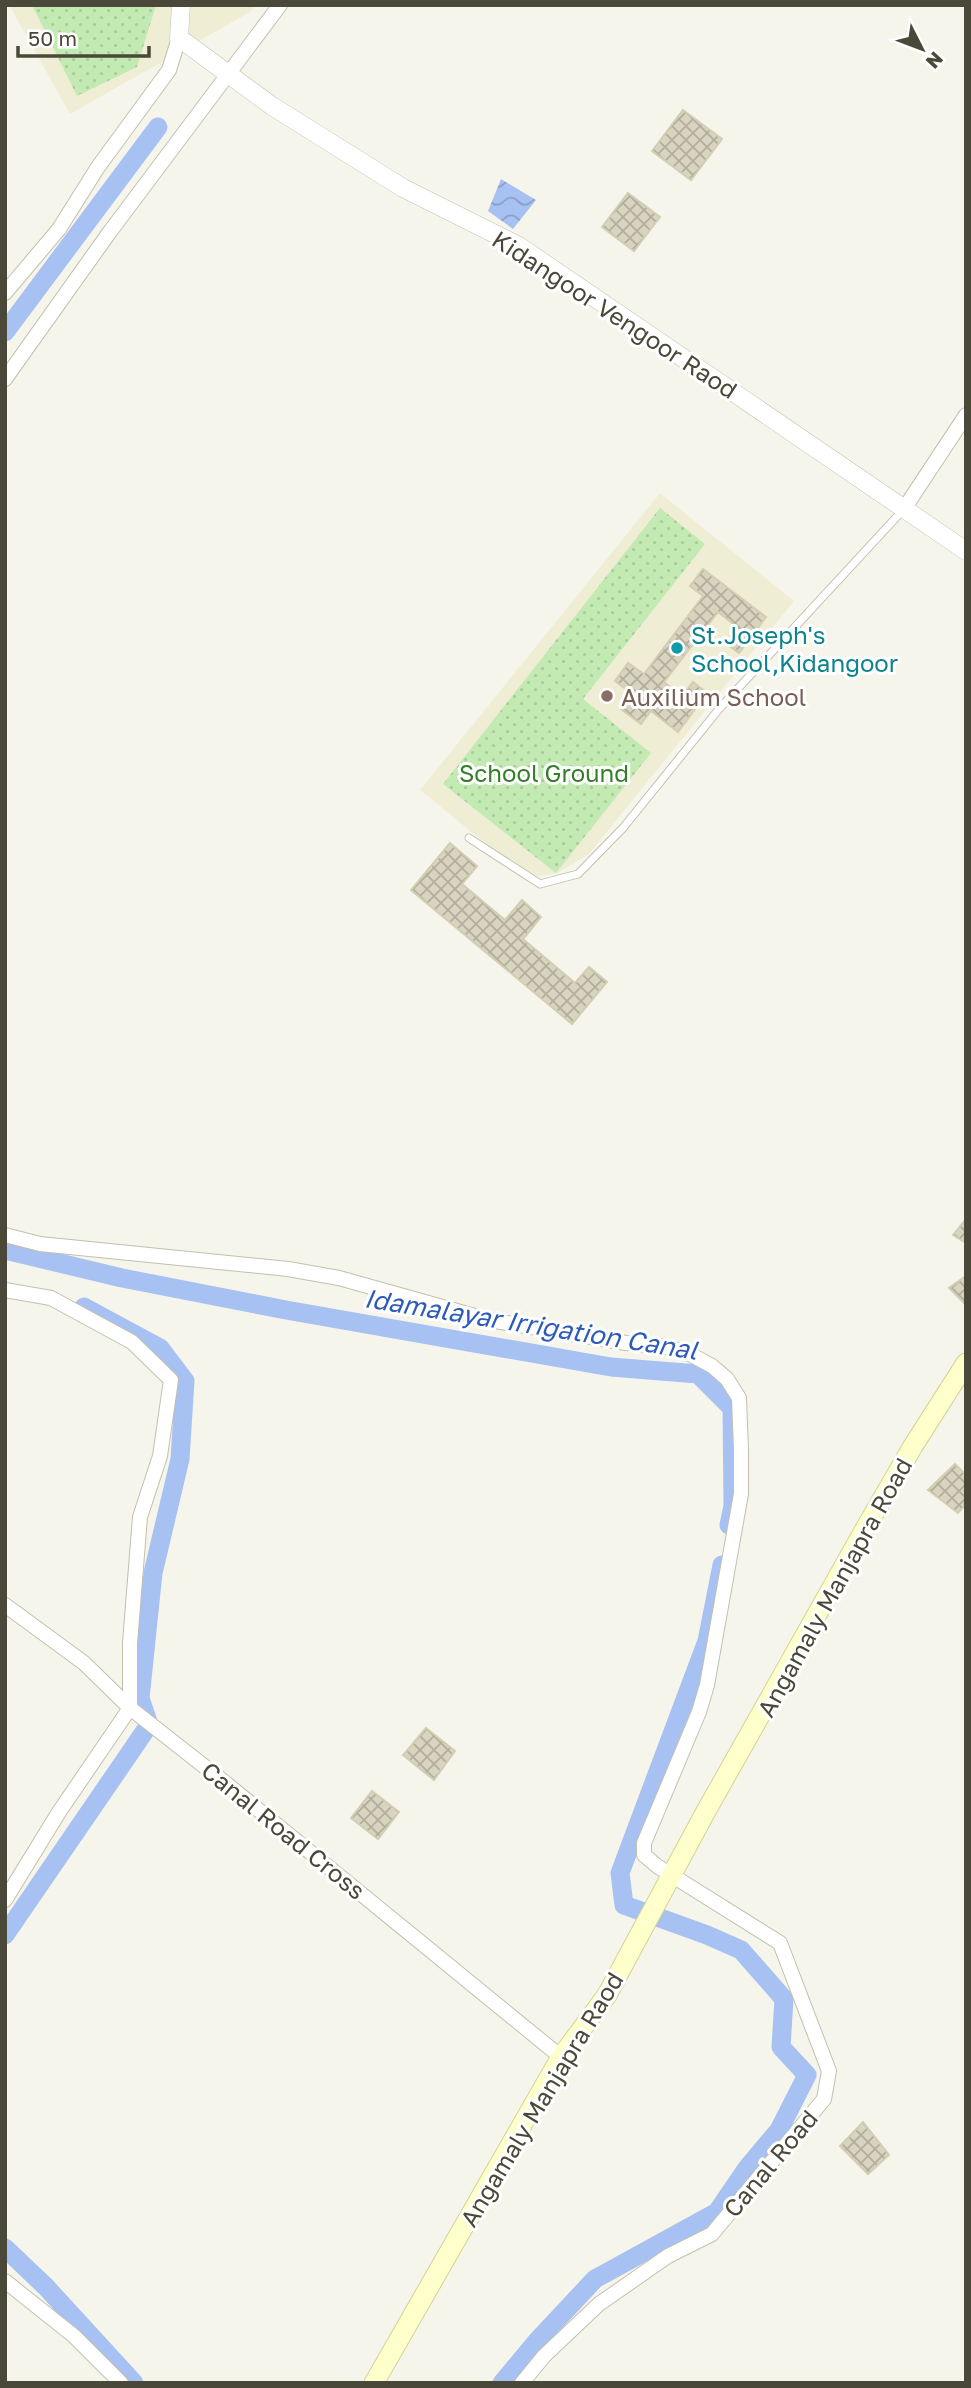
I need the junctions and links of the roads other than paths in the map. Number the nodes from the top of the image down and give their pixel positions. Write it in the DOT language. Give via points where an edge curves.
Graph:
graph roads {
  1 [pos="181,5"];
  2 [pos="280,5"];
  3 [pos="179,38"];
  4 [pos="230,74"];
  5 [pos="5,293"];
  6 [pos="5,379"];
  7 [pos="966,415"];
  8 [pos="904,509"];
  9 [pos="966,551"];
  10 [pos="469,838"];
  11 [pos="5,1235"];
  12 [pos="5,1290"];
  13 [pos="966,1363"];
  14 [pos="5,1605"];
  15 [pos="130,1708"];
  16 [pos="705,1813"];
  17 [pos="669,1881"];
  18 [pos="5,1900"];
  19 [pos="561,2057"];
  20 [pos="5,2281"];
  21 [pos="121,2383"];
  22 [pos="374,2383"];
  23 [pos="522,2383"];
  1 -- 3 [label="street"];
  2 -- 4 [label="street"];
  3 -- 4 [label="street, Kidangoor Vengoor Raod"];
  3 -- 5 [label="street" via="169,70 59,229"];
  4 -- 6 [label="street"];
  4 -- 8 [label="street, Kidangoor Vengoor Raod" via="272,106 403,188 519,246"];
  7 -- 8 [label="street"];
  8 -- 9 [label="street, Kidangoor Vengoor Raod"];
  8 -- 10 [label="lane" via="719,709 623,828 578,874 540,884"];
  11 -- 17 [label="street, Canal Road" via="40,1244 239,1262 339,1278 489,1320 667,1347 686,1352 727,1379 739,1398 741,1494 719,1627 699,1712 644,1843 645,1855"];
  12 -- 15 [label="street" via="51,1298 132,1342 172,1380 160,1457 141,1517 130,1643"];
  13 -- 16 [label="main road, Angamaly Manjapra Road" via="913,1447"];
  14 -- 15 [label="street, Canal Road Cross" via="84,1663"];
  15 -- 18 [label="street"];
  15 -- 19 [label="street, Canal Road Cross"];
  16 -- 17 [label="main road, Angamaly Manjapra Raod"];
  17 -- 19 [label="main road, Angamaly Manjapra Raod" via="607,1995"];
  17 -- 23 [label="street, Canal Road" via="780,1943 829,2071 824,2099 712,2234 668,2256 599,2304"];
  19 -- 22 [label="main road, Angamaly Manjapra Raod"];
  20 -- 21 [label="street" via="74,2336"];
}
